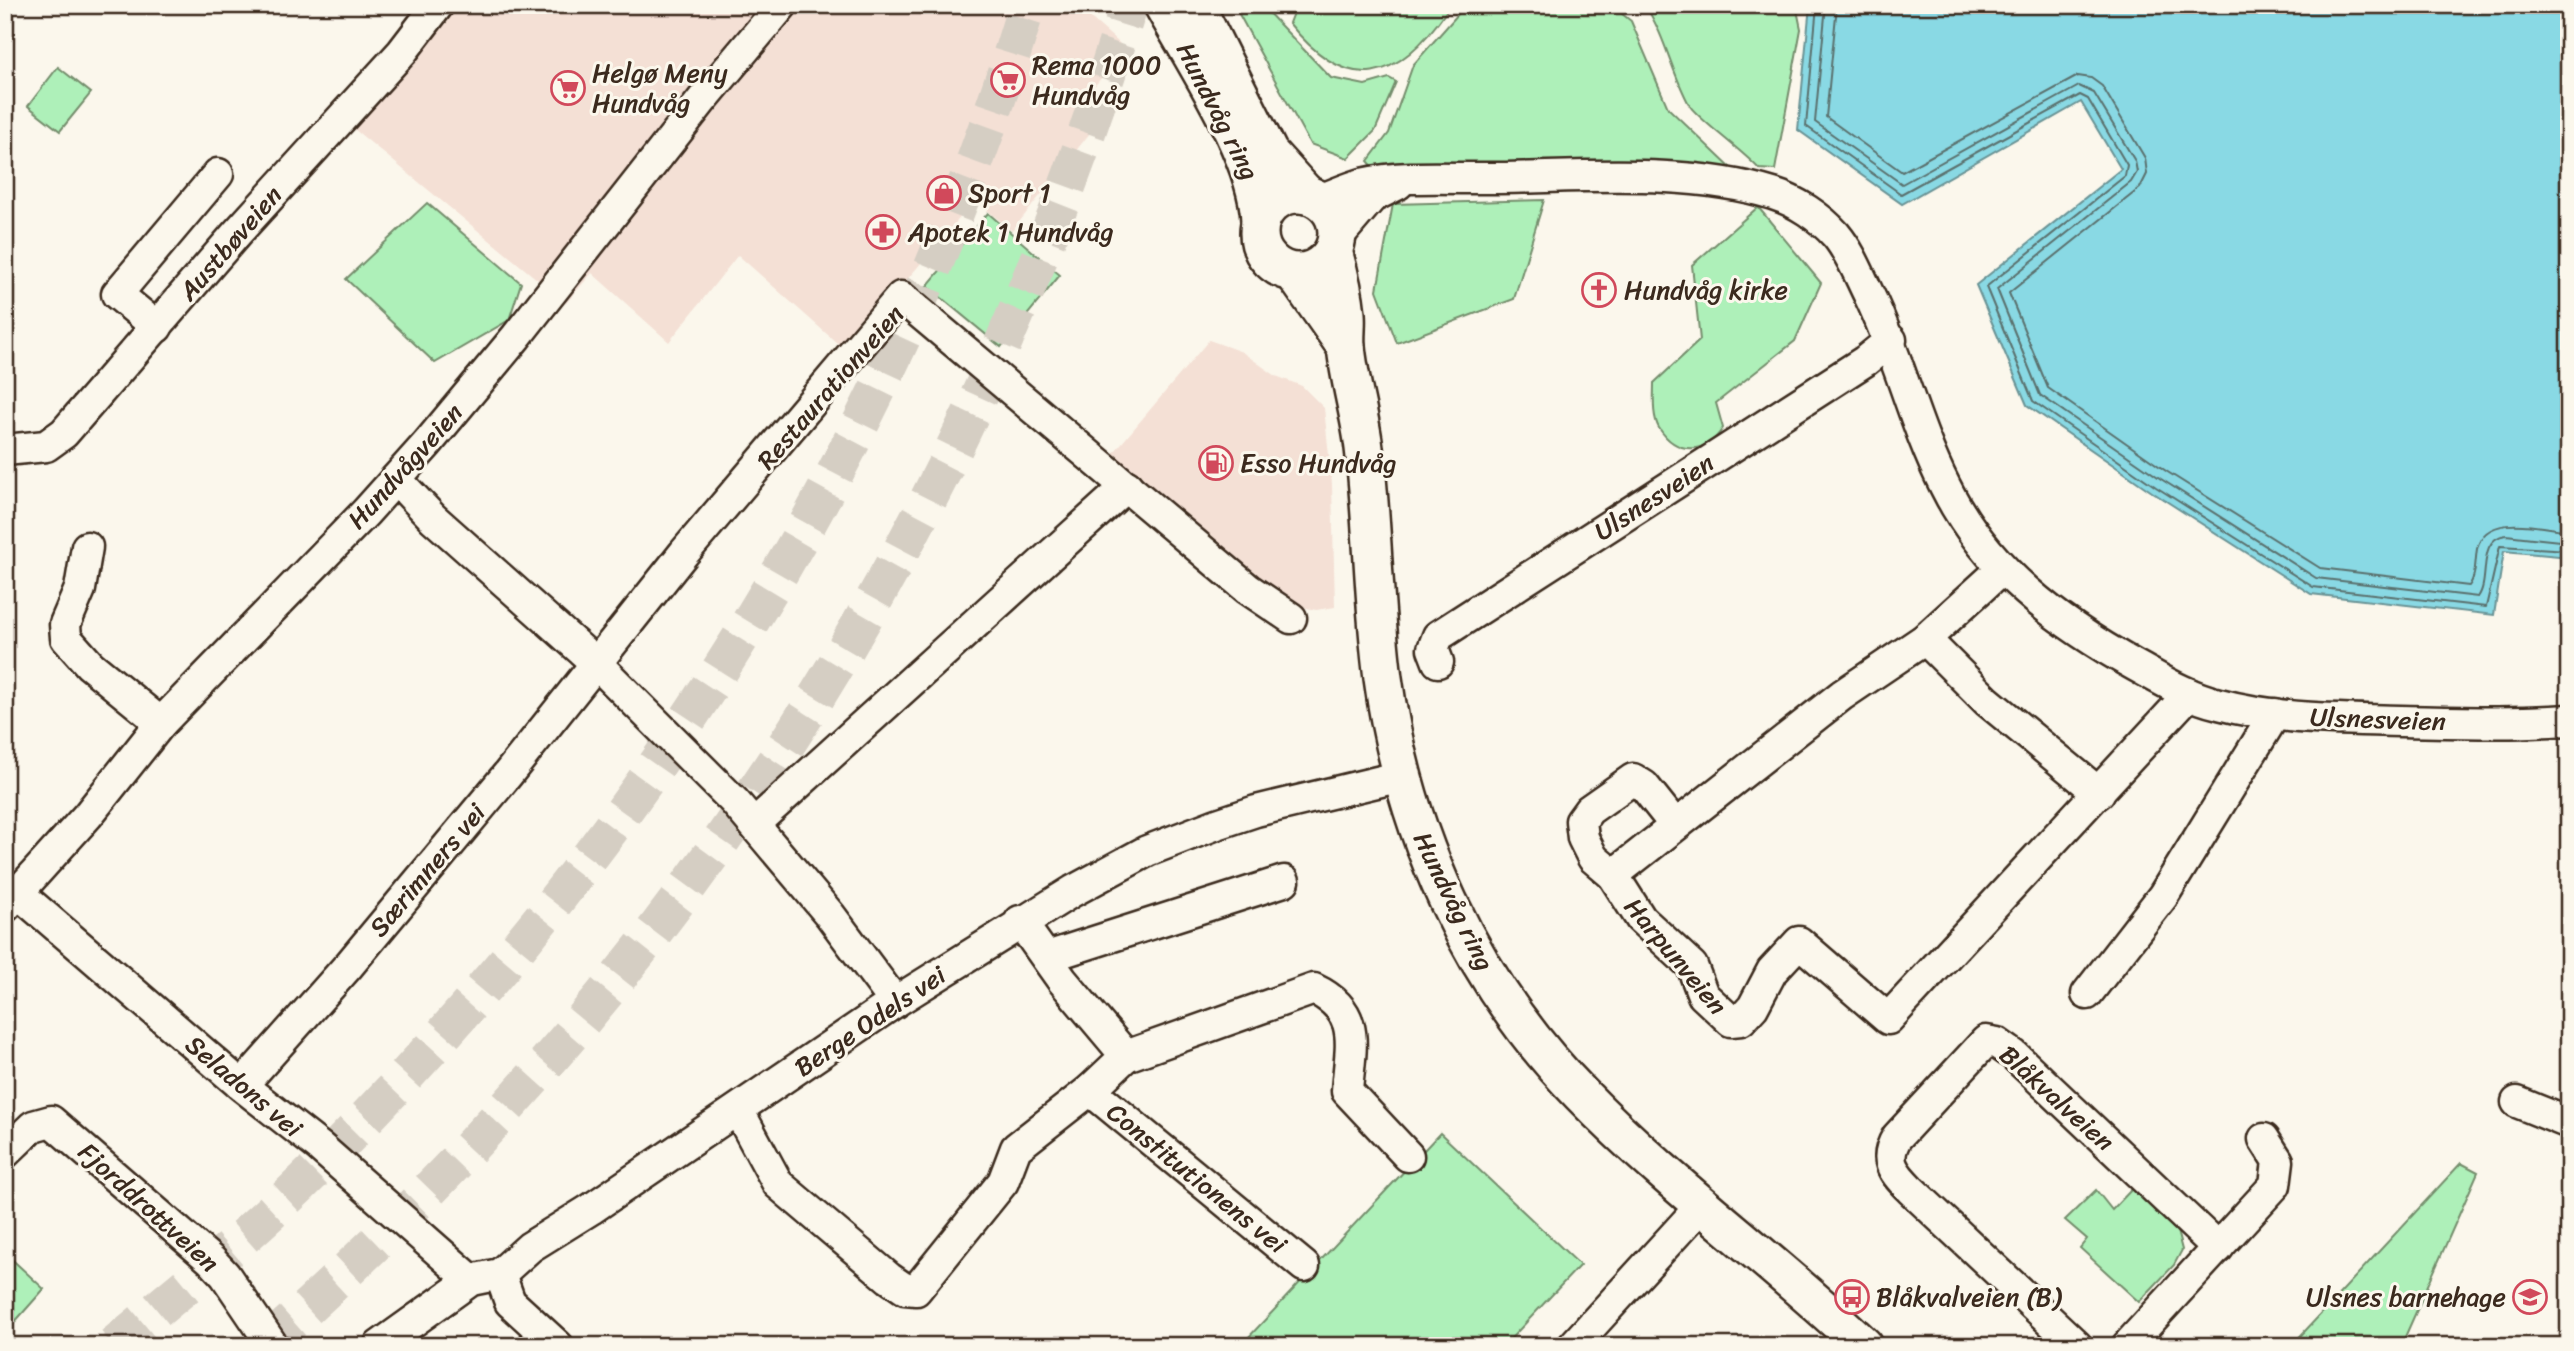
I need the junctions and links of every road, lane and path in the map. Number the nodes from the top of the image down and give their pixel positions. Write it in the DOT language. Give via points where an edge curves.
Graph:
graph roads {
  1 [pos="438,5"];
  2 [pos="782,5"];
  3 [pos="1163,5"];
  4 [pos="1195,5"];
  5 [pos="218,174"];
  6 [pos="1408,179"];
  7 [pos="1313,197"];
  8 [pos="1260,221"];
  9 [pos="1335,245"];
  10 [pos="1294,273"];
  11 [pos="157,327"];
  12 [pos="1891,340"];
  13 [pos="1346,347"];
  14 [pos="5,450"];
  15 [pos="396,480"];
  16 [pos="1127,486"];
  17 [pos="87,547"];
  18 [pos="2002,569"];
  19 [pos="1291,618"];
  20 [pos="1925,639"];
  21 [pos="1437,662"];
  22 [pos="597,664"];
  23 [pos="2189,694"];
  24 [pos="2275,714"];
  25 [pos="2569,720"];
  26 [pos="161,723"];
  27 [pos="1402,776"];
  28 [pos="2099,793"];
  29 [pos="754,824"];
  30 [pos="1675,825"];
  31 [pos="1613,875"];
  32 [pos="1284,881"];
  33 [pos="11,899"];
  34 [pos="1020,921"];
  35 [pos="1047,957"];
  36 [pos="2087,994"];
  37 [pos="895,1002"];
  38 [pos="1126,1056"];
  39 [pos="253,1073"];
  40 [pos="1090,1090"];
  41 [pos="2517,1102"];
  42 [pos="738,1110"];
  43 [pos="2569,1123"];
  44 [pos="2264,1139"];
  45 [pos="5,1153"];
  46 [pos="1408,1156"];
  47 [pos="1702,1205"];
  48 [pos="2218,1248"];
  49 [pos="1304,1266"];
  50 [pos="500,1274"];
  51 [pos="471,1280"];
  52 [pos="1577,1345"];
  53 [pos="274,1346"];
  54 [pos="379,1346"];
  55 [pos="558,1346"];
  56 [pos="1864,1346"];
  57 [pos="2077,1346"];
  58 [pos="2127,1346"];
  1 -- 11 [label="street, Austbøveien"];
  2 -- 15 [label="street, Hundvågveien"];
  3 -- 8 [label="main road, Hundvåg ring" via="1247,162 1259,197"];
  4 -- 7 [label="main road, Hundvåg ring" via="1269,153"];
  5 -- 11 [label="street" via="117,294"];
  6 -- 7 [label="street, Ulsnesveien" via="1362,184"];
  6 -- 9 [label="street, Ulsnesveien" via="1372,197"];
  6 -- 12 [label="street, Ulsnesveien" via="1646,177 1772,193 1817,218 1836,236 1852,258"];
  7 -- 8 [label="main road" via="1283,197 1265,210"];
  7 -- 9 [label="main road" via="1334,217"];
  8 -- 10 [label="main road" via="1263,253 1277,267"];
  9 -- 10 [label="main road" via="1316,269"];
  9 -- 13 [label="main road, Hundvåg ring"];
  10 -- 13 [label="main road, Hundvåg ring"];
  11 -- 14 [label="street, Austbøveien" via="53,443 30,450"];
  12 -- 18 [label="street, Ulsnesveien" via="1945,486 1965,523"];
  12 -- 21 [label="street, Ulsnesveien" via="1438,636 1433,649"];
  13 -- 27 [label="main road, Hundvåg ring" via="1365,458 1382,674"];
  15 -- 22 [label="street"];
  15 -- 26 [label="street, Hundvågveien"];
  16 -- 19 [label="street, Restaurationveien" via="1248,589"];
  16 -- 22 [label="street, Restaurationveien" via="901,297 684,553"];
  16 -- 29 [label="street"];
  17 -- 26 [label="street" via="79,589 65,624 66,638"];
  18 -- 20 [label="street, Harpunveien"];
  18 -- 23 [label="street, Ulsnesveien" via="2038,603 2089,640"];
  20 -- 28 [label="street" via="1987,701"];
  20 -- 30 [label="street, Harpunveien" via="1842,695"];
  22 -- 29 [label="street"];
  22 -- 39 [label="street, Særimners vei" via="349,965"];
  23 -- 24 [label="street, Ulsnesveien"];
  23 -- 28 [label="street"];
  24 -- 25 [label="street, Ulsnesveien" via="2323,719"];
  24 -- 36 [label="street" via="2163,896"];
  26 -- 33 [label="street, Hundvågveien" via="88,816"];
  27 -- 34 [label="street, Berge Odels vei" via="1256,811 1147,851"];
  27 -- 47 [label="main road, Hundvåg ring" via="1424,850 1472,950 1514,1012 1578,1091"];
  28 -- 31 [label="street, Harpunveien" via="1888,1019 1799,942 1772,971 1753,1007 1741,1020 1731,1021 1703,995 1692,966 1641,919"];
  29 -- 37 [label="street"];
  30 -- 31 [label="street, Harpunveien"];
  30 -- 31 [label="street, Harpunveien" via="1633,779 1589,810 1581,821 1583,838 1593,858"];
  32 -- 35 [label="street"];
  33 -- 51 [label="street, Seladons vei" via="320,1147"];
  34 -- 35 [label="street"];
  34 -- 37 [label="street, Berge Odels vei"];
  35 -- 38 [label="street"];
  37 -- 42 [label="street, Berge Odels vei"];
  38 -- 40 [label="street, Constitutionens vei"];
  38 -- 46 [label="street, Constitutionens vei" via="1314,989 1339,1007 1352,1032 1347,1091"];
  40 -- 42 [label="street, Constitutionens vei" via="1016,1148 1003,1182 984,1208 920,1286 910,1291 778,1184"];
  40 -- 49 [label="street, Constitutionens vei"];
  41 -- 43 [label="street"];
  42 -- 50 [label="street, Berge Odels vei" via="530,1247"];
  44 -- 48 [label="street" via="2278,1161 2275,1185"];
  45 -- 53 [label="street, Fjorddrottveien" via="33,1126 51,1121 211,1260"];
  47 -- 52 [label="street"];
  47 -- 56 [label="main road, Hundvåg ring"];
  48 -- 57 [label="street, Blåkvalveien" via="2014,1055 1986,1041 1897,1137 1889,1161 1910,1189"];
  48 -- 58 [label="street"];
  50 -- 51 [label="street"];
  50 -- 55 [label="street" via="510,1302"];
  51 -- 54 [label="street"];
}
